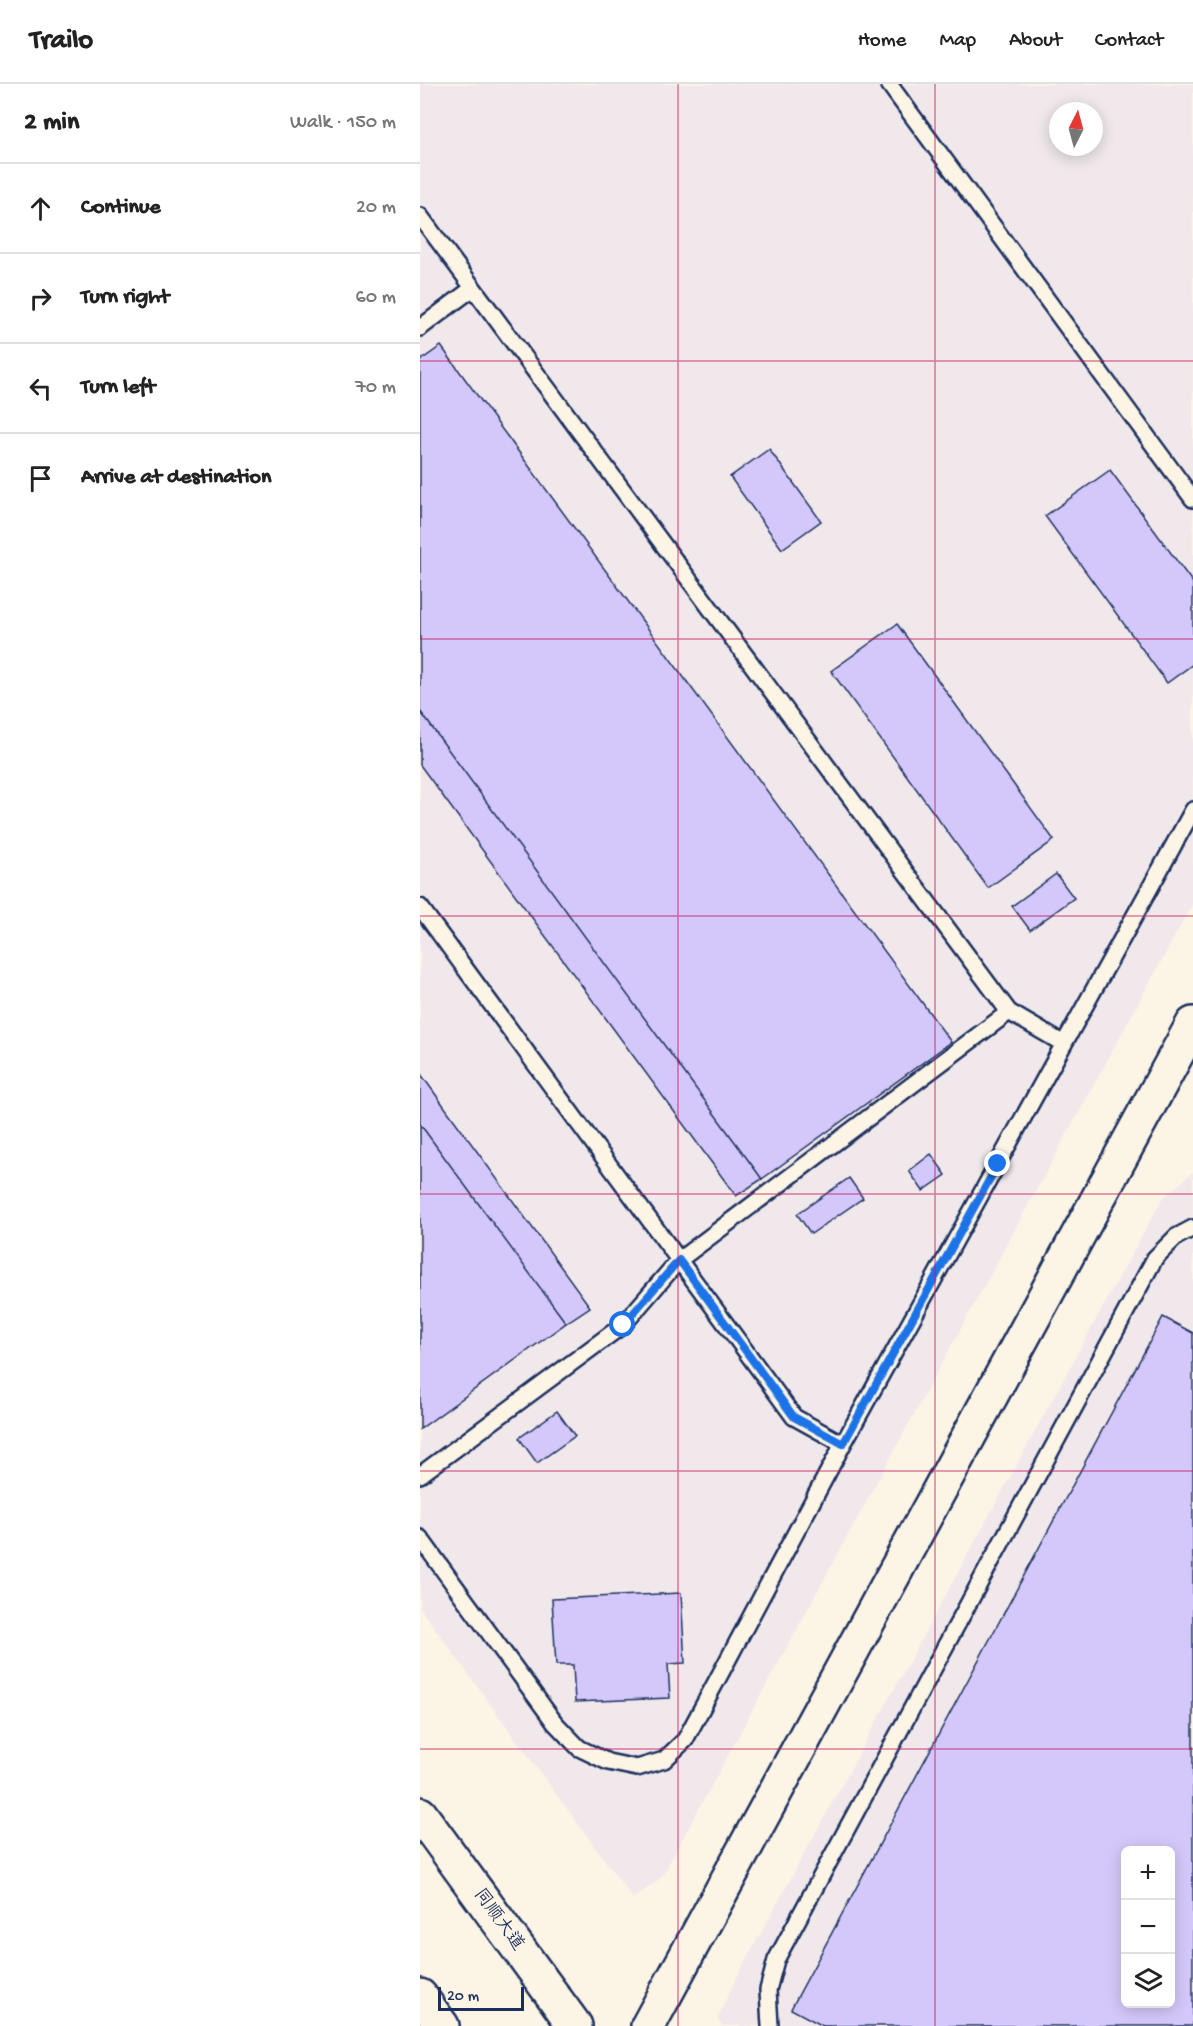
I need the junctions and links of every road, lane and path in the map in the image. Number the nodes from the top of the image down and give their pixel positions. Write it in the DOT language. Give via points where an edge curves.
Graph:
graph roads {
  1 [pos="889,84"];
  2 [pos="420,216"];
  3 [pos="473,288"];
  4 [pos="420,328"];
  5 [pos="1193,499"];
  6 [pos="1193,810"];
  7 [pos="420,907"];
  8 [pos="1009,1012"];
  9 [pos="1193,1024"];
  10 [pos="1064,1044"];
  11 [pos="1193,1228"];
  12 [pos="679,1260"];
  13 [pos="843,1444"];
  14 [pos="420,1475"];
  15 [pos="420,1538"];
  16 [pos="420,1814"];
  17 [pos="420,1996"];
  18 [pos="442,2026"];
  19 [pos="575,2026"];
  20 [pos="648,2026"];
  21 [pos="770,2026"];
  1 -- 5 [label="lane"];
  2 -- 3 [label="lane"];
  3 -- 4 [label="lane"];
  3 -- 8 [label="lane"];
  6 -- 10 [label="lane"];
  7 -- 12 [label="lane"];
  8 -- 10 [label="lane"];
  8 -- 12 [label="lane"];
  9 -- 20 [label="street"];
  10 -- 13 [label="lane"];
  11 -- 21 [label="lane" via="1176,1237 1155,1258 777,1960 768,1990"];
  12 -- 13 [label="lane" via="794,1417"];
  12 -- 14 [label="lane" via="623,1325"];
  13 -- 15 [label="lane" via="685,1740 664,1760 637,1768 608,1762 579,1748 555,1723"];
  16 -- 19 [label="street, 同顺大道"];
  17 -- 18 [label="street"];
}
